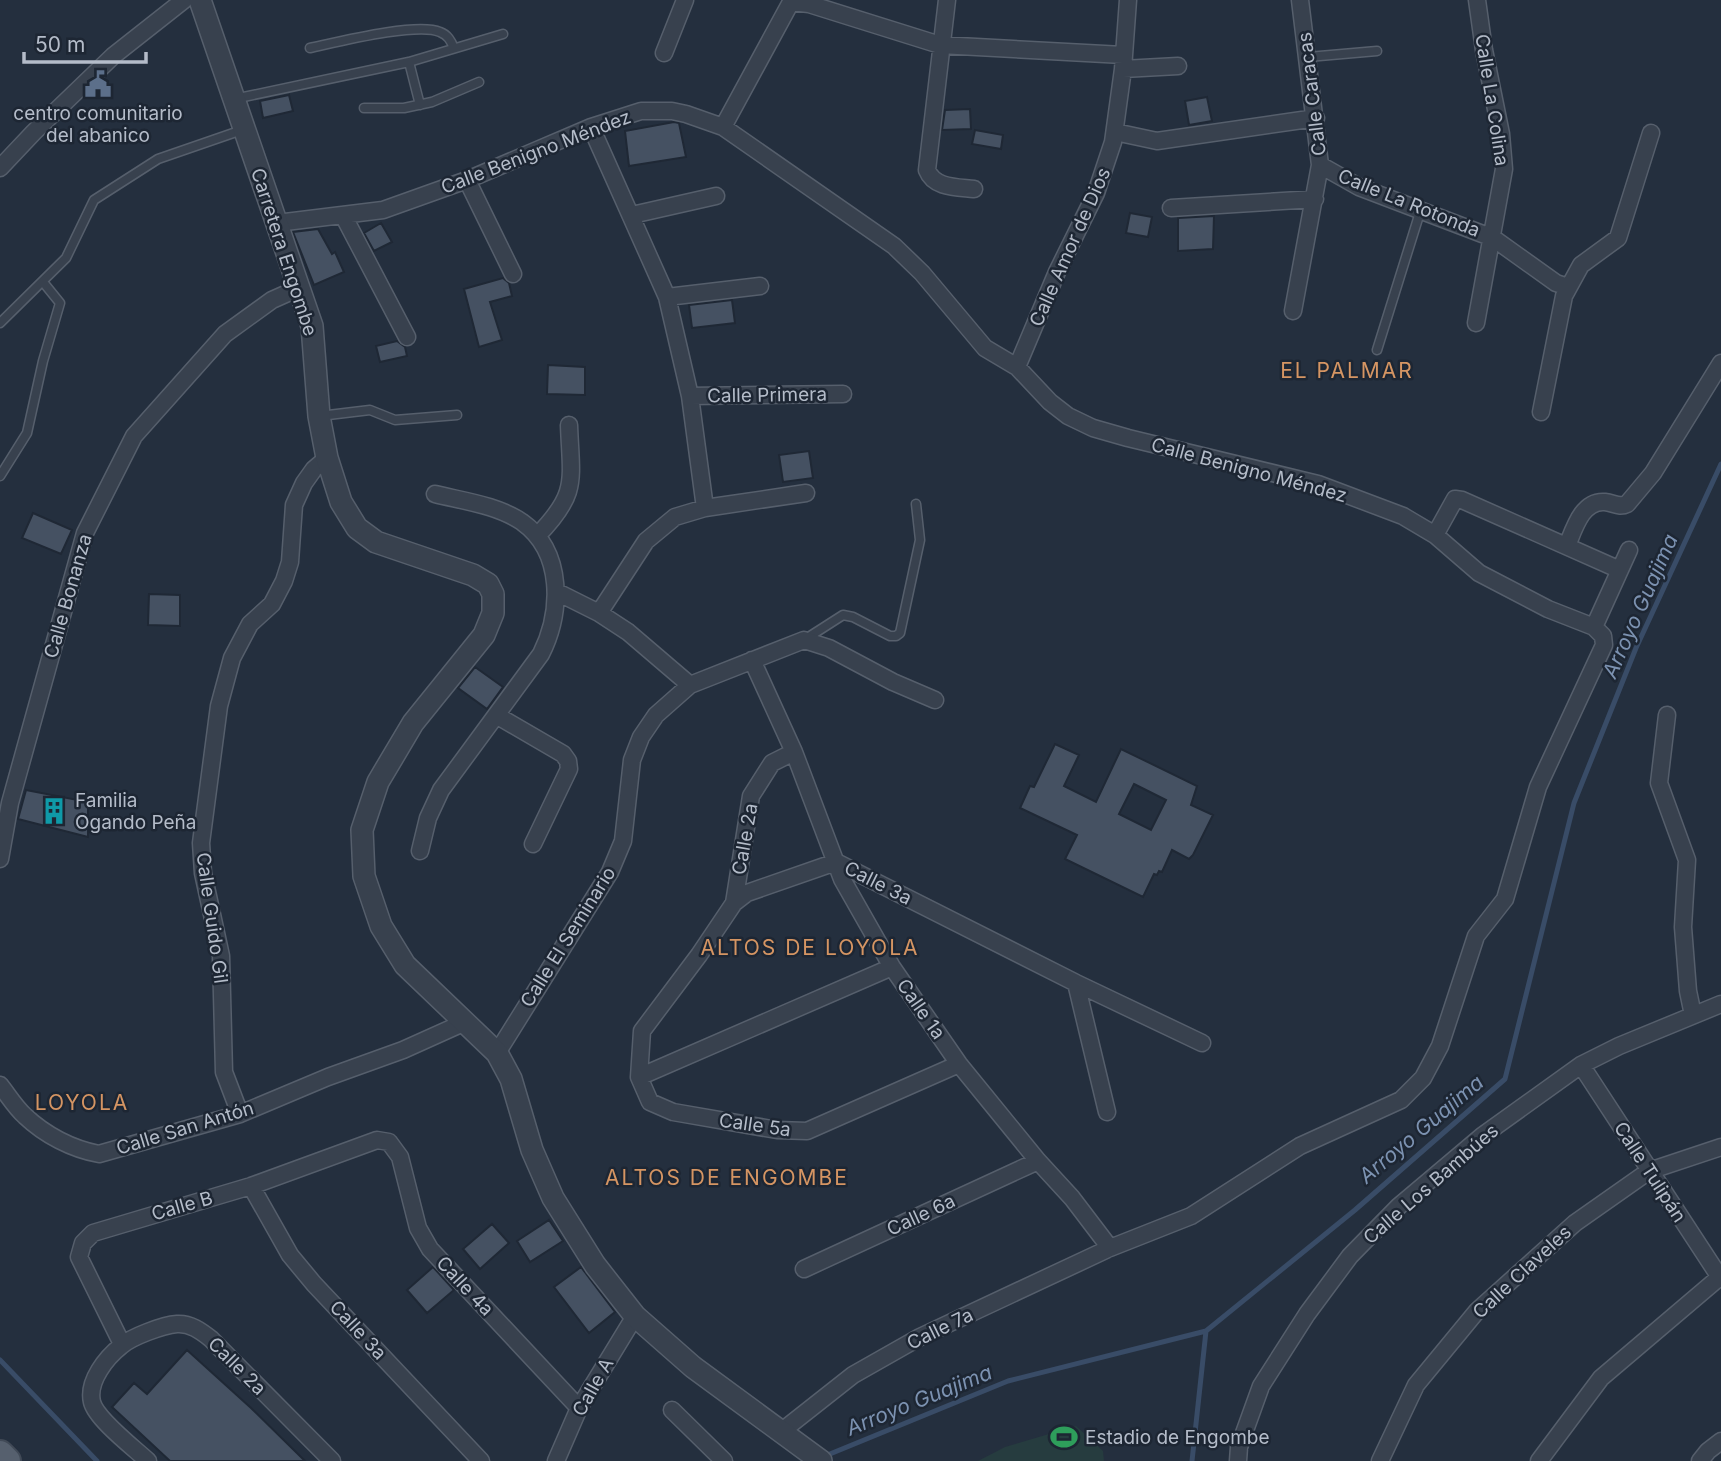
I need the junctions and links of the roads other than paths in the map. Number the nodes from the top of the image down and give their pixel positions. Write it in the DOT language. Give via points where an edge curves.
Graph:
graph roads {
  1 [pos="184,0"];
  2 [pos="200,0"];
  3 [pos="685,0"];
  4 [pos="947,0"];
  5 [pos="1128,0"];
  6 [pos="1300,0"];
  7 [pos="1477,0"];
  8 [pos="503,34"];
  9 [pos="940,45"];
  10 [pos="310,48"];
  11 [pos="454,48"];
  12 [pos="1377,51"];
  13 [pos="664,53"];
  14 [pos="1308,57"];
  15 [pos="409,62"];
  16 [pos="1123,62"];
  17 [pos="1178,66"];
  18 [pos="479,82"];
  19 [pos="234,99"];
  20 [pos="420,105"];
  21 [pos="364,107"];
  22 [pos="1316,118"];
  23 [pos="591,127"];
  24 [pos="723,127"];
  25 [pos="245,129"];
  26 [pos="1115,132"];
  27 [pos="1651,133"];
  28 [pos="1320,164"];
  29 [pos="0,168"];
  30 [pos="467,180"];
  31 [pos="974,189"];
  32 [pos="716,196"];
  33 [pos="1315,199"];
  34 [pos="1171,208"];
  35 [pos="1422,209"];
  36 [pos="343,215"];
  37 [pos="632,215"];
  38 [pos="277,223"];
  39 [pos="1493,238"];
  40 [pos="513,274"];
  41 [pos="43,282"];
  42 [pos="760,286"];
  43 [pos="1568,287"];
  44 [pos="299,288"];
  45 [pos="667,297"];
  46 [pos="1293,311"];
  47 [pos="0,323"];
  48 [pos="1476,323"];
  49 [pos="407,337"];
  50 [pos="1377,350"];
  51 [pos="1721,363"];
  52 [pos="1017,367"];
  53 [pos="843,394"];
  54 [pos="691,396"];
  55 [pos="1541,412"];
  56 [pos="457,415"];
  57 [pos="319,416"];
  58 [pos="569,425"];
  59 [pos="327,458"];
  60 [pos="0,476"];
  61 [pos="435,494"];
  62 [pos="806,494"];
  63 [pos="916,504"];
  64 [pos="705,508"];
  65 [pos="1435,535"];
  66 [pos="537,536"];
  67 [pos="1567,546"];
  68 [pos="1629,550"];
  69 [pos="1620,570"];
  70 [pos="557,592"];
  71 [pos="598,612"];
  72 [pos="1594,627"];
  73 [pos="804,640"];
  74 [pos="752,660"];
  75 [pos="690,685"];
  76 [pos="935,700"];
  77 [pos="496,715"];
  78 [pos="1667,715"];
  79 [pos="794,752"];
  80 [pos="5,800"];
  81 [pos="533,845"];
  82 [pos="420,851"];
  83 [pos="0,859"];
  84 [pos="836,862"];
  85 [pos="734,903"];
  86 [pos="892,967"];
  87 [pos="1076,984"];
  88 [pos="1721,1004"];
  89 [pos="1693,1015"];
  90 [pos="463,1023"];
  91 [pos="1202,1043"];
  92 [pos="496,1053"];
  93 [pos="959,1064"];
  94 [pos="1581,1065"];
  95 [pos="639,1077"];
  96 [pos="0,1085"];
  97 [pos="1107,1112"];
  98 [pos="240,1114"];
  99 [pos="389,1142"];
  100 [pos="1721,1147"];
  101 [pos="1038,1161"];
  102 [pos="1649,1171"];
  103 [pos="251,1186"];
  104 [pos="1110,1248"];
  105 [pos="804,1269"];
  106 [pos="1720,1277"];
  107 [pos="635,1316"];
  108 [pos="122,1344"];
  109 [pos="579,1408"];
  110 [pos="672,1410"];
  111 [pos="782,1431"];
  112 [pos="1721,1441"];
  113 [pos="0,1454"];
  114 [pos="7,1461"];
  115 [pos="148,1461"];
  116 [pos="332,1461"];
  117 [pos="481,1461"];
  118 [pos="556,1461"];
  119 [pos="723,1461"];
  120 [pos="821,1461"];
  121 [pos="1238,1461"];
  122 [pos="1380,1461"];
  123 [pos="1539,1461"];
  124 [pos="1700,1461"];
  1 -- 29 [label="street" via="113,56"];
  2 -- 19 [label="street, Carretera Engombe"];
  3 -- 13 [label="street"];
  4 -- 9 [label="street"];
  5 -- 16 [label="street, Calle Amor de Dios"];
  6 -- 14 [label="street, Calle Caracas"];
  7 -- 39 [label="street, Calle La Colina" via="1504,169"];
  8 -- 11 [label="lane"];
  9 -- 16 [label="street"];
  9 -- 24 [label="street" via="790,2"];
  9 -- 31 [label="street" via="927,170 936,182"];
  10 -- 11 [label="lane" via="425,29 440,32"];
  11 -- 15 [label="lane"];
  12 -- 14 [label="lane"];
  14 -- 22 [label="street, Calle Caracas"];
  15 -- 19 [label="lane"];
  15 -- 20 [label="lane"];
  16 -- 17 [label="street"];
  16 -- 26 [label="street, Calle Amor de Dios"];
  18 -- 20 [label="lane"];
  19 -- 25 [label="street, Carretera Engombe"];
  20 -- 21 [label="lane"];
  22 -- 26 [label="street" via="1157,141"];
  22 -- 28 [label="street, Calle Caracas"];
  23 -- 24 [label="street, Calle Benigno Méndez" via="656,110"];
  23 -- 30 [label="street, Calle Benigno Méndez"];
  23 -- 37 [label="street"];
  24 -- 52 [label="street, Calle Benigno Méndez" via="894,246 985,348"];
  25 -- 38 [label="street, Carretera Engombe"];
  25 -- 41 [label="lane" via="158,159 94,200 66,258"];
  26 -- 52 [label="street, Calle Amor de Dios" via="1096,193"];
  27 -- 43 [label="street" via="1618,238 1581,265"];
  28 -- 33 [label="street, Calle Caracas"];
  28 -- 35 [label="street, Calle La Rotonda" via="1359,187"];
  30 -- 36 [label="street, Calle Benigno Méndez" via="383,210"];
  30 -- 40 [label="street"];
  32 -- 37 [label="street"];
  33 -- 34 [label="street"];
  33 -- 46 [label="street, Calle Caracas"];
  35 -- 39 [label="street, Calle La Rotonda"];
  35 -- 50 [label="lane"];
  36 -- 38 [label="street, Calle Benigno Méndez"];
  36 -- 49 [label="street"];
  37 -- 45 [label="street"];
  38 -- 44 [label="street, Carretera Engombe"];
  39 -- 43 [label="street, Calle La Rotonda"];
  39 -- 48 [label="street, Calle La Colina"];
  41 -- 47 [label="lane"];
  41 -- 60 [label="lane" via="60,303 27,433"];
  42 -- 45 [label="street"];
  43 -- 55 [label="street"];
  44 -- 57 [label="street, Carretera Engombe" via="313,327"];
  44 -- 80 [label="street, Calle Bonanza" via="272,300 225,334 134,436 85,533"];
  45 -- 54 [label="street"];
  51 -- 67 [label="street" via="1653,473 1627,504 1591,505 1581,513"];
  52 -- 65 [label="street, Calle Benigno Méndez" via="1050,402 1093,428 1318,484 1403,516"];
  53 -- 54 [label="street, Calle Primera"];
  54 -- 64 [label="street"];
  56 -- 57 [label="lane" via="395,420 370,411"];
  57 -- 59 [label="street, Carretera Engombe"];
  58 -- 66 [label="street" via="572,483 568,497"];
  59 -- 90 [label="street, Carretera Engombe" via="341,502 357,528 376,542 473,575 488,584 493,594 494,613 484,635 413,723 377,782 362,830 364,876 381,926 405,965"];
  59 -- 98 [label="street, Calle Guido Gil" via="314,469 294,505 284,581 272,604 250,624 232,658 219,706 201,843 221,956 224,1072"];
  61 -- 66 [label="street" via="497,510"];
  62 -- 64 [label="street"];
  63 -- 73 [label="lane" via="920,540 900,633 890,636 843,615"];
  64 -- 71 [label="street" via="676,517 646,541"];
  65 -- 67 [label="street" via="1455,499"];
  65 -- 72 [label="street, Calle Benigno Méndez" via="1479,573"];
  66 -- 70 [label="street" via="547,551"];
  67 -- 69 [label="street"];
  68 -- 69 [label="street"];
  69 -- 72 [label="street"];
  70 -- 71 [label="street"];
  70 -- 77 [label="street" via="550,636"];
  71 -- 75 [label="street"];
  72 -- 104 [label="street" via="1604,645 1538,787 1505,900 1476,936 1440,1046 1423,1079 1401,1100 1300,1146 1192,1216"];
  73 -- 74 [label="street, Calle El Seminario"];
  73 -- 76 [label="street"];
  74 -- 75 [label="street, Calle El Seminario"];
  74 -- 79 [label="street, Calle 1a"];
  75 -- 92 [label="street, Calle El Seminario" via="656,715 641,737 632,760 623,841 610,872"];
  77 -- 81 [label="street" via="568,761 569,769"];
  77 -- 82 [label="street" via="441,790"];
  78 -- 89 [label="street" via="1659,783 1687,860 1683,927"];
  79 -- 84 [label="street, Calle 1a"];
  79 -- 85 [label="street, Calle 2a" via="772,763 751,796"];
  80 -- 83 [label="street, Calle Bonanza"];
  84 -- 85 [label="street, Calle 3a" via="747,893"];
  84 -- 86 [label="street, Calle 1a"];
  84 -- 87 [label="street, Calle 3a"];
  85 -- 95 [label="street, Calle 3a" via="642,1031"];
  86 -- 93 [label="street, Calle 1a"];
  86 -- 95 [label="street"];
  87 -- 91 [label="street, Calle 3a"];
  87 -- 97 [label="street"];
  88 -- 89 [label="street, Calle Los Bambúes"];
  89 -- 94 [label="street, Calle Los Bambúes"];
  90 -- 92 [label="street, Carretera Engombe"];
  90 -- 98 [label="street, Calle San Antón"];
  92 -- 107 [label="street, Carretera Engombe" via="512,1079 532,1150 552,1198"];
  93 -- 95 [label="street, Calle 5a" via="807,1131 673,1112 650,1102"];
  93 -- 101 [label="street, Calle 1a"];
  94 -- 102 [label="street, Calle Tulipán"];
  94 -- 121 [label="street, Calle Los Bambúes" via="1482,1136 1399,1206 1350,1256 1261,1385"];
  96 -- 98 [label="street, Calle San Antón" via="25,1116 46,1131 78,1150 99,1154"];
  99 -- 103 [label="street, Calle B" via="377,1139"];
  99 -- 109 [label="street, Calle 4a" via="400,1157 418,1228 430,1250"];
  100 -- 102 [label="street, Calle Claveles"];
  101 -- 104 [label="street, Calle 1a"];
  101 -- 105 [label="street, Calle 6a"];
  102 -- 106 [label="street, Calle Tulipán"];
  102 -- 122 [label="street, Calle Claveles" via="1575,1223 1478,1311 1416,1385"];
  103 -- 108 [label="street, Calle B" via="86,1237 79,1257"];
  103 -- 117 [label="street, Calle 3a" via="290,1255 314,1284"];
  104 -- 111 [label="street, Calle 7a" via="920,1337 853,1376"];
  106 -- 123 [label="street" via="1601,1378"];
  107 -- 109 [label="street, Calle A"];
  107 -- 111 [label="street, Carretera Engombe" via="693,1367"];
  108 -- 115 [label="street" via="100,1368 92,1402"];
  108 -- 116 [label="street, Calle 2a" via="179,1323 198,1329"];
  109 -- 118 [label="street, Calle A"];
  110 -- 119 [label="street"];
  111 -- 120 [label="street, Carretera Engombe"];
  112 -- 124 [label="street"];
  113 -- 114 [label="main road"];
}
